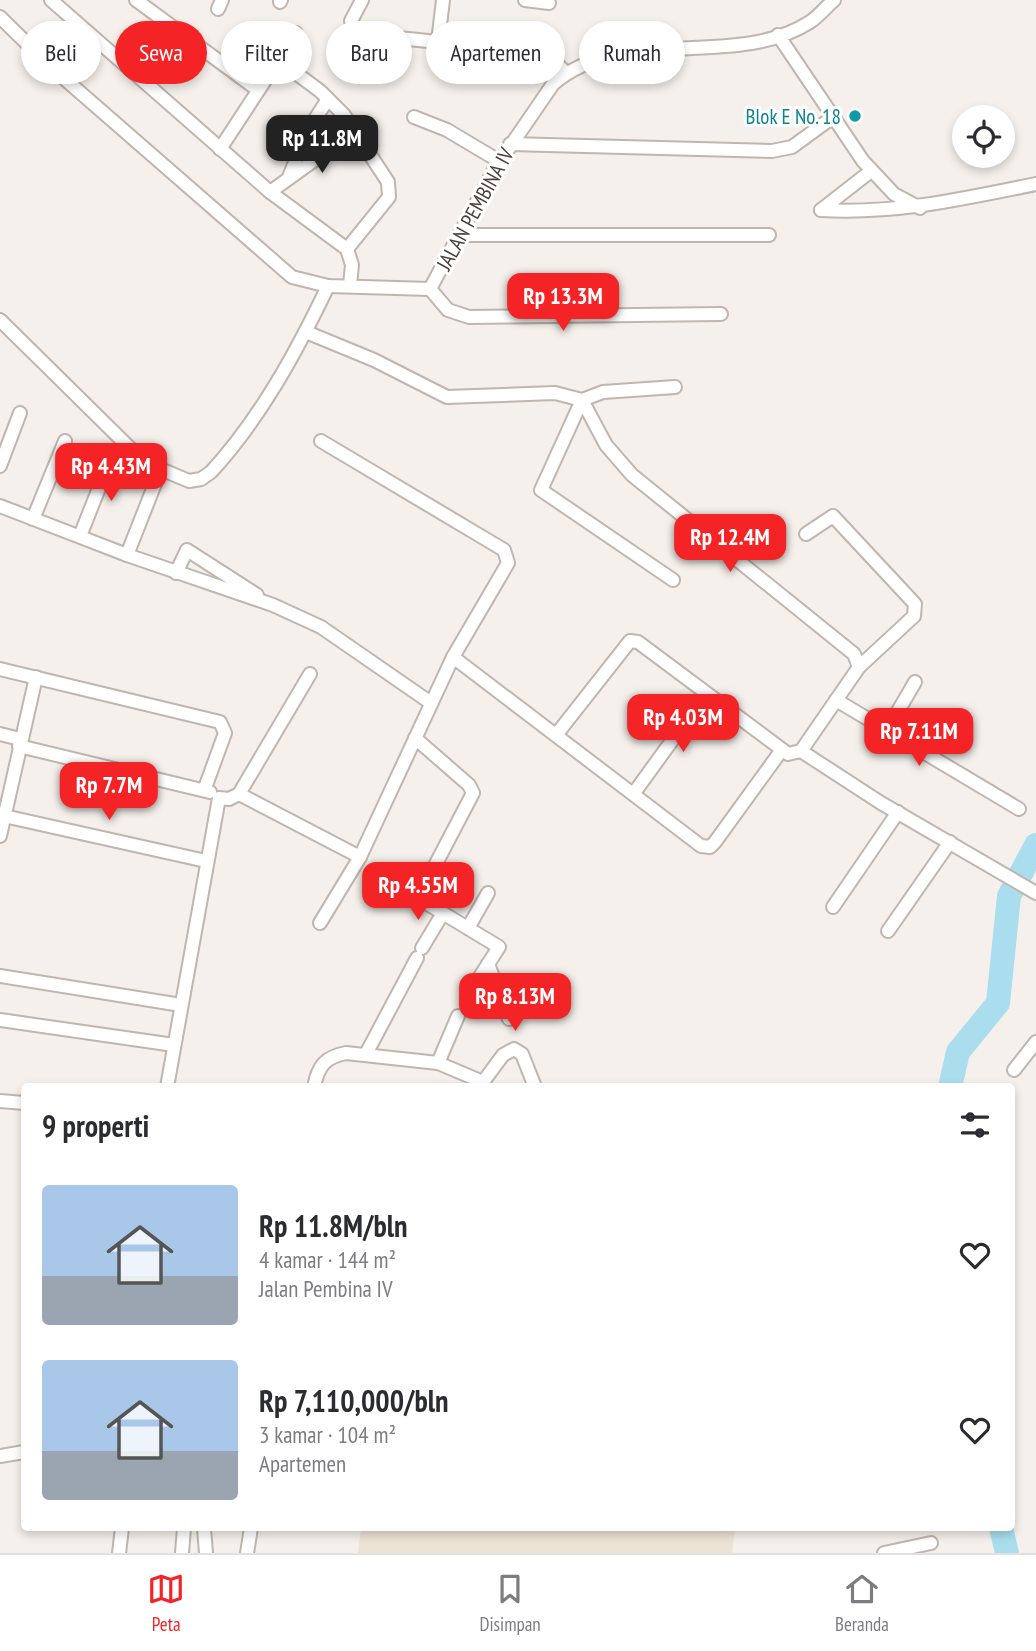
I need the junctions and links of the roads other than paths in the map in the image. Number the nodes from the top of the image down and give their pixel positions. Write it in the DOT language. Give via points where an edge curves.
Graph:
graph roads {
  1 [pos="51,0"];
  2 [pos="136,0"];
  3 [pos="362,0"];
  4 [pos="443,0"];
  5 [pos="525,0"];
  6 [pos="825,2"];
  7 [pos="549,3"];
  8 [pos="0,17"];
  9 [pos="440,21"];
  10 [pos="778,35"];
  11 [pos="426,41"];
  12 [pos="566,73"];
  13 [pos="262,84"];
  14 [pos="309,84"];
  15 [pos="258,90"];
  16 [pos="328,99"];
  17 [pos="414,117"];
  18 [pos="833,117"];
  19 [pos="355,131"];
  20 [pos="510,144"];
  21 [pos="220,149"];
  22 [pos="499,161"];
  23 [pos="871,171"];
  24 [pos="289,178"];
  25 [pos="1036,184"];
  26 [pos="270,192"];
  27 [pos="920,208"];
  28 [pos="460,235"];
  29 [pos="769,235"];
  30 [pos="347,249"];
  31 [pos="350,285"];
  32 [pos="328,286"];
  33 [pos="430,289"];
  34 [pos="722,314"];
  35 [pos="0,320"];
  36 [pos="306,332"];
  37 [pos="676,387"];
  38 [pos="582,400"];
  39 [pos="20,413"];
  40 [pos="65,441"];
  41 [pos="321,441"];
  42 [pos="111,458"];
  43 [pos="0,466"];
  44 [pos="160,471"];
  45 [pos="0,506"];
  46 [pos="33,519"];
  47 [pos="806,534"];
  48 [pos="80,536"];
  49 [pos="127,555"];
  50 [pos="176,573"];
  51 [pos="673,580"];
  52 [pos="273,605"];
  53 [pos="453,657"];
  54 [pos="859,667"];
  55 [pos="0,668"];
  56 [pos="310,674"];
  57 [pos="36,677"];
  58 [pos="915,682"];
  59 [pos="705,695"];
  60 [pos="836,700"];
  61 [pos="431,702"];
  62 [pos="954,719"];
  63 [pos="887,730"];
  64 [pos="0,734"];
  65 [pos="556,735"];
  66 [pos="415,738"];
  67 [pos="20,743"];
  68 [pos="781,751"];
  69 [pos="801,751"];
  70 [pos="930,756"];
  71 [pos="205,788"];
  72 [pos="4,789"];
  73 [pos="634,793"];
  74 [pos="239,794"];
  75 [pos="219,798"];
  76 [pos="1019,809"];
  77 [pos="898,812"];
  78 [pos="4,816"];
  79 [pos="0,836"];
  80 [pos="950,842"];
  81 [pos="360,857"];
  82 [pos="206,861"];
  83 [pos="1031,886"];
  84 [pos="488,893"];
  85 [pos="833,907"];
  86 [pos="443,913"];
  87 [pos="320,923"];
  88 [pos="468,928"];
  89 [pos="888,931"];
  90 [pos="488,964"];
  91 [pos="0,976"];
  92 [pos="467,997"];
  93 [pos="181,1005"];
  94 [pos="458,1016"];
  95 [pos="509,1019"];
  96 [pos="0,1020"];
  97 [pos="1036,1042"];
  98 [pos="174,1045"];
  99 [pos="366,1054"];
  100 [pos="438,1063"];
  101 [pos="1014,1070"];
  102 [pos="168,1083"];
  103 [pos="315,1083"];
  104 [pos="478,1083"];
  105 [pos="483,1083"];
  106 [pos="534,1083"];
  107 [pos="0,1101"];
  108 [pos="21,1103"];
  109 [pos="21,1452"];
  110 [pos="0,1456"];
  111 [pos="121,1531"];
  112 [pos="184,1531"];
  113 [pos="204,1531"];
  114 [pos="251,1531"];
  115 [pos="931,1543"];
  116 [pos="119,1553"];
  117 [pos="182,1553"];
  118 [pos="206,1553"];
  119 [pos="247,1553"];
  120 [pos="884,1553"];
  1 -- 21 [label="street"];
  2 -- 15 [label="street"];
  3 -- 11 [label="street" via="351,21 359,34"];
  4 -- 9 [label="street"];
  5 -- 7 [label="street"];
  6 -- 10 [label="street, JALAN PEMBINA IV" via="813,20"];
  8 -- 32 [label="street, JALAN PEMBINA IV" via="278,266 292,277"];
  10 -- 12 [label="street, JALAN PEMBINA IV" via="756,42 611,55"];
  10 -- 18 [label="street"];
  12 -- 20 [label="street, JALAN PEMBINA IV"];
  13 -- 15 [label="street"];
  14 -- 16 [label="street"];
  15 -- 21 [label="street"];
  16 -- 19 [label="street"];
  16 -- 24 [label="street" via="308,130"];
  17 -- 22 [label="street" via="447,130"];
  18 -- 20 [label="street" via="806,138 778,150"];
  18 -- 23 [label="street"];
  19 -- 24 [label="street"];
  19 -- 30 [label="street" via="391,191"];
  20 -- 22 [label="street, JALAN PEMBINA IV"];
  21 -- 26 [label="street"];
  22 -- 28 [label="street, JALAN PEMBINA IV"];
  23 -- 27 [label="street" via="894,194"];
  23 -- 27 [label="street" via="821,210 869,213"];
  24 -- 26 [label="street"];
  25 -- 27 [label="street"];
  26 -- 30 [label="street"];
  28 -- 29 [label="street"];
  28 -- 33 [label="street, JALAN PEMBINA IV"];
  30 -- 31 [label="street" via="352,265"];
  31 -- 32 [label="street, JALAN PEMBINA IV"];
  31 -- 33 [label="street, JALAN PEMBINA IV"];
  32 -- 36 [label="street"];
  33 -- 34 [label="street" via="448,310 469,317"];
  35 -- 44 [label="street" via="113,435"];
  36 -- 38 [label="street" via="374,360 438,395 462,399 555,393"];
  36 -- 44 [label="street" via="261,407 211,472 189,481"];
  37 -- 38 [label="street" via="603,392"];
  38 -- 51 [label="street" via="541,490"];
  38 -- 54 [label="street" via="606,445 632,475 854,654"];
  39 -- 43 [label="street"];
  40 -- 46 [label="street"];
  41 -- 53 [label="street" via="504,550 506,567"];
  42 -- 48 [label="street"];
  44 -- 49 [label="street"];
  45 -- 46 [label="street"];
  46 -- 48 [label="street"];
  47 -- 54 [label="street" via="833,516 915,604 914,616"];
  48 -- 49 [label="street"];
  49 -- 50 [label="street"];
  50 -- 52 [label="street"];
  50 -- 52 [label="street" via="187,550"];
  52 -- 61 [label="street" via="321,627"];
  53 -- 61 [label="street"];
  53 -- 65 [label="street"];
  54 -- 60 [label="street"];
  55 -- 57 [label="street"];
  56 -- 74 [label="street"];
  57 -- 67 [label="street"];
  57 -- 71 [label="street" via="220,722 225,733"];
  58 -- 63 [label="street"];
  59 -- 65 [label="street" via="638,642 630,641"];
  59 -- 68 [label="street" via="780,745"];
  59 -- 73 [label="street"];
  60 -- 63 [label="street"];
  60 -- 69 [label="street"];
  61 -- 66 [label="street"];
  62 -- 70 [label="street"];
  63 -- 70 [label="street"];
  64 -- 67 [label="street"];
  65 -- 73 [label="street"];
  66 -- 81 [label="street"];
  66 -- 86 [label="street" via="473,793 418,898"];
  67 -- 71 [label="street"];
  67 -- 72 [label="street"];
  68 -- 69 [label="street"];
  68 -- 73 [label="street" via="710,847 696,842"];
  69 -- 77 [label="street"];
  70 -- 76 [label="street"];
  71 -- 75 [label="street"];
  72 -- 78 [label="street"];
  74 -- 75 [label="street"];
  74 -- 81 [label="street"];
  75 -- 82 [label="street"];
  77 -- 80 [label="street"];
  77 -- 85 [label="street"];
  78 -- 79 [label="street"];
  78 -- 82 [label="street"];
  80 -- 83 [label="street"];
  80 -- 89 [label="street"];
  81 -- 87 [label="street"];
  82 -- 93 [label="street"];
  84 -- 88 [label="street"];
  86 -- 88 [label="street"];
  86 -- 99 [label="street"];
  88 -- 90 [label="street" via="499,947"];
  90 -- 92 [label="street"];
  90 -- 95 [label="street"];
  91 -- 93 [label="street"];
  93 -- 98 [label="street"];
  94 -- 100 [label="street"];
  96 -- 98 [label="street"];
  97 -- 101 [label="street"];
  98 -- 102 [label="street"];
  99 -- 100 [label="street"];
  99 -- 103 [label="street" via="326,1059"];
  100 -- 104 [label="street"];
  105 -- 106 [label="street" via="503,1055 514,1049 522,1054"];
  107 -- 108 [label="street"];
  109 -- 110 [label="street"];
  111 -- 116 [label="street"];
  112 -- 117 [label="street"];
  113 -- 118 [label="street"];
  114 -- 119 [label="street"];
  115 -- 120 [label="street"];
}
